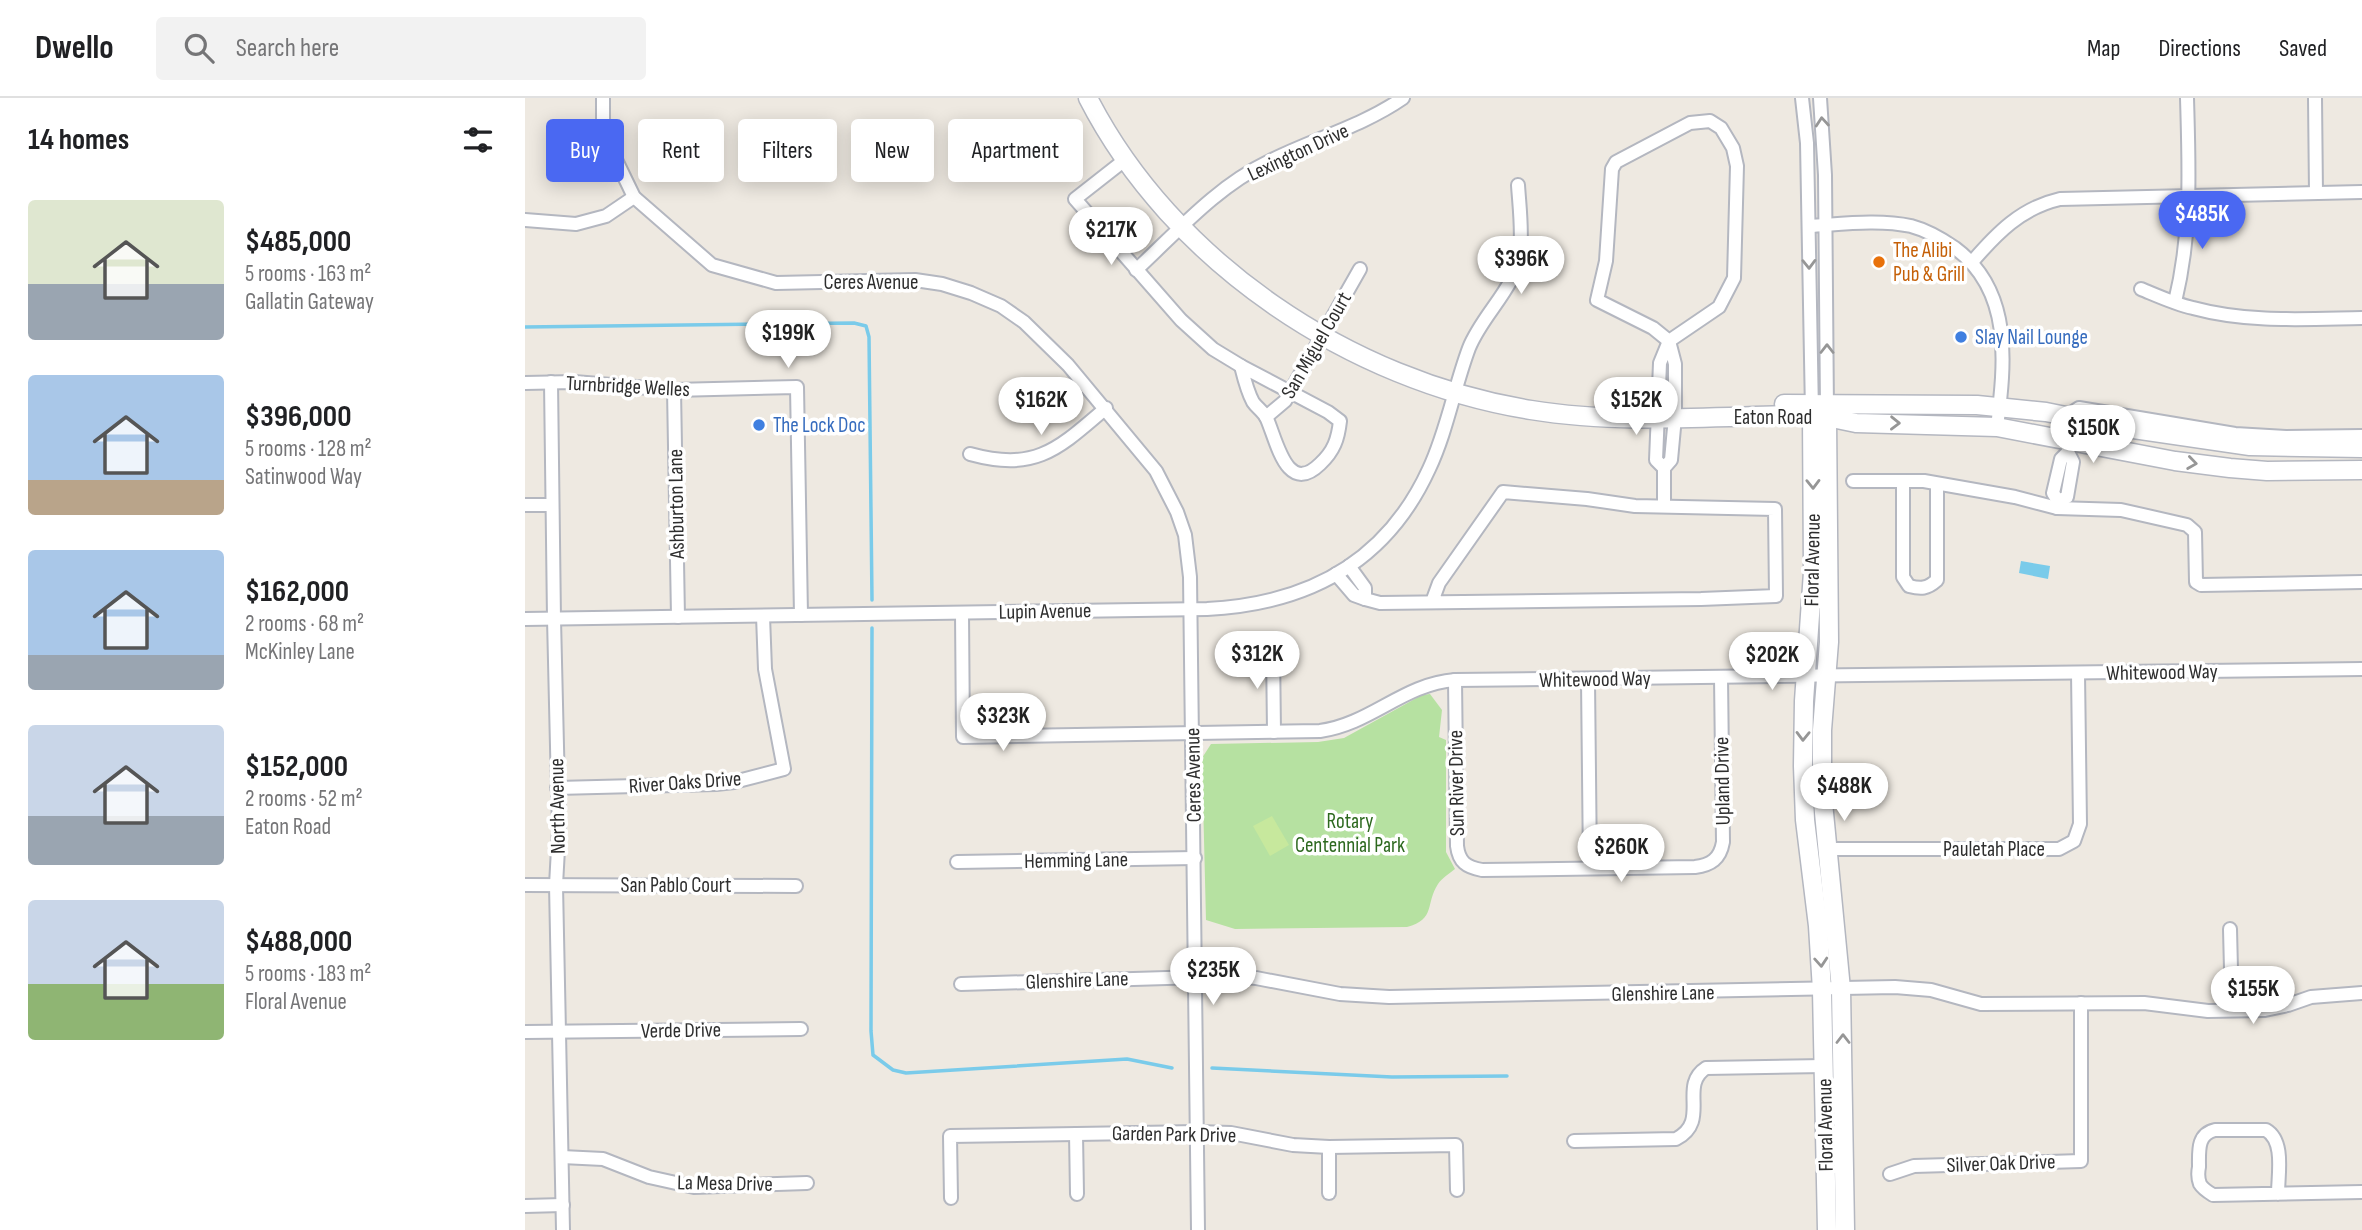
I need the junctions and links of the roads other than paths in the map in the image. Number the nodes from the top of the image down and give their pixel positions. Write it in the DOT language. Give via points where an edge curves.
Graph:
graph roads {
  1 [pos="603,98"];
  2 [pos="1088,98"];
  3 [pos="1101,98"];
  4 [pos="1403,98"];
  5 [pos="1802,98"];
  6 [pos="1820,98"];
  7 [pos="2187,98"];
  8 [pos="2315,98"];
  9 [pos="1126,159"];
  10 [pos="1518,186"];
  11 [pos="2362,192"];
  12 [pos="2316,193"];
  13 [pos="2189,195"];
  14 [pos="634,197"];
  15 [pos="525,220"];
  16 [pos="1186,223"];
  17 [pos="1826,225"];
  18 [pos="1809,226"];
  19 [pos="1972,262"];
  20 [pos="1360,269"];
  21 [pos="1136,270"];
  22 [pos="2141,289"];
  23 [pos="2175,302"];
  24 [pos="2362,318"];
  25 [pos="1326,332"];
  26 [pos="1669,341"];
  27 [pos="1241,366"];
  28 [pos="551,382"];
  29 [pos="525,383"];
  30 [pos="1456,388"];
  31 [pos="674,390"];
  32 [pos="1290,392"];
  33 [pos="2000,407"];
  34 [pos="1106,408"];
  35 [pos="1819,410"];
  36 [pos="1667,412"];
  37 [pos="2067,416"];
  38 [pos="1266,418"];
  39 [pos="1997,426"];
  40 [pos="2362,436"];
  41 [pos="2067,446"];
  42 [pos="2362,448"];
  43 [pos="970,454"];
  44 [pos="2362,470"];
  45 [pos="1853,481"];
  46 [pos="1903,481"];
  47 [pos="1937,484"];
  48 [pos="2057,504"];
  49 [pos="525,505"];
  50 [pos="552,505"];
  51 [pos="1664,506"];
  52 [pos="1349,566"];
  53 [pos="1336,575"];
  54 [pos="2362,582"];
  55 [pos="1365,599"];
  56 [pos="1432,603"];
  57 [pos="1191,609"];
  58 [pos="962,612"];
  59 [pos="801,615"];
  60 [pos="762,616"];
  61 [pos="678,617"];
  62 [pos="525,619"];
  63 [pos="554,619"];
  64 [pos="1273,649"];
  65 [pos="2362,669"];
  66 [pos="2078,673"];
  67 [pos="1806,675"];
  68 [pos="1827,675"];
  69 [pos="1721,677"];
  70 [pos="1455,680"];
  71 [pos="1588,680"];
  72 [pos="1274,732"];
  73 [pos="1192,733"];
  74 [pos="557,788"];
  75 [pos="1827,849"];
  76 [pos="1195,858"];
  77 [pos="957,862"];
  78 [pos="1590,868"];
  79 [pos="525,885"];
  80 [pos="557,885"];
  81 [pos="796,886"];
  82 [pos="2230,929"];
  83 [pos="1196,976"];
  84 [pos="961,984"];
  85 [pos="1842,989"];
  86 [pos="1822,990"];
  87 [pos="2362,993"];
  88 [pos="2081,1003"];
  89 [pos="2232,1010"];
  90 [pos="801,1029"];
  91 [pos="525,1032"];
  92 [pos="560,1032"];
  93 [pos="1824,1066"];
  94 [pos="1197,1132"];
  95 [pos="1076,1134"];
  96 [pos="1574,1141"];
  97 [pos="1329,1147"];
  98 [pos="562,1157"];
  99 [pos="1890,1174"];
  100 [pos="807,1183"];
  101 [pos="1457,1190"];
  102 [pos="2362,1192"];
  103 [pos="1329,1193"];
  104 [pos="1077,1194"];
  105 [pos="2278,1194"];
  106 [pos="951,1198"];
  107 [pos="563,1205"];
  108 [pos="525,1206"];
  109 [pos="563,1230"];
  110 [pos="1198,1230"];
  111 [pos="1827,1230"];
  112 [pos="1845,1230"];
  1 -- 14 [label="street, Ceres Avenue" via="603,133"];
  2 -- 9 [label="street, Eaton Road"];
  3 -- 16 [label="street" via="1132,153"];
  4 -- 16 [label="street, Lexington Drive" via="1351,127 1267,162 1227,187"];
  5 -- 18 [label="street, Floral Avenue"];
  17 -- 6 [label="street, Floral Avenue, one-way"];
  7 -- 13 [label="street"];
  8 -- 12 [label="street"];
  9 -- 16 [label="street, Eaton Road"];
  9 -- 21 [label="street" via="1075,199"];
  10 -- 30 [label="street, Lupin Avenue" via="1518,262 1472,343"];
  11 -- 12 [label="street"];
  12 -- 13 [label="street"];
  13 -- 19 [label="street" via="2042,203 2010,223"];
  13 -- 23 [label="street" via="2183,268"];
  14 -- 15 [label="street" via="606,216 576,225"];
  14 -- 34 [label="street, Ceres Avenue" via="712,265 776,283 915,280 971,293 1001,306 1049,345"];
  16 -- 21 [label="street, Lexington Drive"];
  16 -- 25 [label="street, Eaton Road" via="1243,282 1278,308"];
  17 -- 18 [label="street"];
  17 -- 19 [label="street" via="1912,227 1950,244"];
  35 -- 17 [label="street, Floral Avenue, one-way"];
  18 -- 35 [label="street, Floral Avenue, one-way"];
  19 -- 33 [label="street" via="1999,312 2003,352"];
  20 -- 25 [label="street, San Miguel Court"];
  21 -- 27 [label="street" via="1197,335"];
  22 -- 23 [label="street"];
  23 -- 24 [label="street" via="2243,318"];
  25 -- 30 [label="street, Eaton Road" via="1385,368"];
  25 -- 32 [label="street, San Miguel Court"];
  26 -- 26 [label="street" via="1597,300 1606,261 1612,169 1616,162 1690,123 1710,121 1721,128 1737,166 1734,278 1719,307"];
  26 -- 36 [label="street" via="1675,364"];
  27 -- 32 [label="street"];
  27 -- 38 [label="street" via="1253,401"];
  28 -- 29 [label="street, Turnbridge Welles"];
  28 -- 31 [label="street, Turnbridge Welles"];
  28 -- 50 [label="street, North Avenue"];
  30 -- 36 [label="street, Eaton Road" via="1497,404 1563,414 1630,418"];
  30 -- 52 [label="street, Lupin Avenue" via="1433,459 1413,500 1388,532"];
  31 -- 59 [label="street, Turnbridge Welles" via="797,387"];
  31 -- 61 [label="street, Ashburton Lane"];
  32 -- 38 [label="street, San Miguel Court"];
  32 -- 38 [label="street" via="1340,421 1338,439 1329,455 1311,473 1292,472"];
  33 -- 35 [label="street, Eaton Road"];
  33 -- 37 [label="street, Eaton Road"];
  33 -- 39 [label="street"];
  34 -- 43 [label="street" via="1042,456 1006,461"];
  34 -- 57 [label="street, Ceres Avenue" via="1156,471 1177,512 1185,535"];
  35 -- 36 [label="street, Eaton Road"];
  35 -- 39 [label="street, Eaton Road, one-way" via="1856,423"];
  35 -- 67 [label="street, Floral Avenue, one-way"];
  35 -- 68 [label="street, Floral Avenue" via="1829,558"];
  36 -- 51 [label="street" via="1656,460 1664,468"];
  37 -- 40 [label="street, Eaton Road" via="2079,408 2235,434"];
  37 -- 41 [label="street"];
  37 -- 42 [label="street, Eaton Road" via="2250,446"];
  39 -- 41 [label="street, Eaton Road"];
  41 -- 44 [label="street, Eaton Road, one-way" via="2230,468"];
  41 -- 48 [label="street" via="2053,493"];
  45 -- 46 [label="street"];
  46 -- 47 [label="street"];
  46 -- 47 [label="street" via="1903,577 1909,586 1921,589 1937,580"];
  47 -- 48 [label="street"];
  48 -- 54 [label="street" via="2121,510 2187,525 2195,532 2196,582 2200,586"];
  49 -- 50 [label="street"];
  50 -- 63 [label="street, North Avenue"];
  51 -- 56 [label="street" via="1503,492 1439,583"];
  51 -- 56 [label="street" via="1775,509 1776,596"];
  52 -- 53 [label="street, Lupin Avenue"];
  52 -- 55 [label="street" via="1365,588"];
  53 -- 55 [label="street" via="1354,596"];
  53 -- 57 [label="street, Lupin Avenue" via="1271,601"];
  55 -- 56 [label="street"];
  57 -- 58 [label="street, Lupin Avenue"];
  57 -- 73 [label="street, Ceres Avenue"];
  58 -- 59 [label="street, Lupin Avenue"];
  58 -- 73 [label="street, Whitewood Way" via="963,737"];
  59 -- 60 [label="street, Lupin Avenue"];
  60 -- 61 [label="street, Lupin Avenue"];
  60 -- 74 [label="street, River Oaks Drive" via="765,669 784,769 716,784"];
  61 -- 63 [label="street, Lupin Avenue"];
  62 -- 63 [label="street, Lupin Avenue"];
  63 -- 74 [label="street, North Avenue"];
  64 -- 72 [label="street"];
  65 -- 66 [label="street, Whitewood Way"];
  66 -- 68 [label="street, Whitewood Way"];
  66 -- 75 [label="street, Pauletah Place" via="2080,824 2074,841 2059,849"];
  67 -- 68 [label="street, Whitewood Way"];
  67 -- 69 [label="street, Whitewood Way"];
  67 -- 86 [label="street, Floral Avenue, one-way" via="1803,793"];
  68 -- 75 [label="street, Floral Avenue" via="1822,762"];
  69 -- 71 [label="street, Whitewood Way"];
  69 -- 78 [label="street, Upland Drive" via="1723,842 1715,860 1706,865"];
  70 -- 71 [label="street, Whitewood Way"];
  70 -- 72 [label="street, Whitewood Way" via="1415,689 1336,729"];
  70 -- 78 [label="street, Sun River Drive" via="1458,856 1464,864 1482,870"];
  71 -- 78 [label="street"];
  72 -- 73 [label="street, Whitewood Way"];
  73 -- 76 [label="street, Ceres Avenue"];
  74 -- 80 [label="street, North Avenue"];
  75 -- 85 [label="street, Floral Avenue"];
  76 -- 77 [label="street, Hemming Lane"];
  76 -- 83 [label="street, Ceres Avenue"];
  79 -- 80 [label="street, San Pablo Court"];
  80 -- 81 [label="street, San Pablo Court"];
  80 -- 92 [label="street, North Avenue"];
  82 -- 89 [label="street"];
  83 -- 84 [label="street, Glenshire Lane"];
  83 -- 86 [label="street, Glenshire Lane" via="1256,978 1364,996"];
  83 -- 94 [label="street, Ceres Avenue"];
  85 -- 86 [label="street, Glenshire Lane"];
  85 -- 88 [label="street, Glenshire Lane" via="1914,988 1981,1003"];
  112 -- 85 [label="street, Floral Avenue, one-way"];
  86 -- 93 [label="street, Floral Avenue"];
  87 -- 89 [label="street, Glenshire Lane" via="2311,997 2265,1010"];
  88 -- 89 [label="street, Glenshire Lane"];
  88 -- 99 [label="street, Silver Oak Drive" via="2081,1161 1914,1166"];
  90 -- 92 [label="street, Verde Drive"];
  91 -- 92 [label="street, Verde Drive"];
  92 -- 98 [label="street, North Avenue"];
  93 -- 96 [label="street" via="1706,1068 1694,1082 1693,1120 1685,1134 1675,1139"];
  93 -- 111 [label="street, Floral Avenue"];
  94 -- 95 [label="street, Garden Park Drive"];
  94 -- 97 [label="street, Garden Park Drive"];
  94 -- 110 [label="street, Ceres Avenue"];
  95 -- 104 [label="street"];
  95 -- 106 [label="street, Garden Park Drive" via="950,1136"];
  97 -- 101 [label="street, Garden Park Drive" via="1456,1146"];
  97 -- 103 [label="street"];
  98 -- 100 [label="street, La Mesa Drive" via="603,1159 649,1177 694,1187"];
  98 -- 107 [label="street, North Avenue"];
  102 -- 105 [label="street"];
  105 -- 105 [label="street" via="2213,1195 2206,1191 2198,1176 2203,1136 2215,1130 2266,1130 2273,1134 2278,1148"];
  107 -- 108 [label="street"];
  107 -- 109 [label="street, North Avenue"];
}
